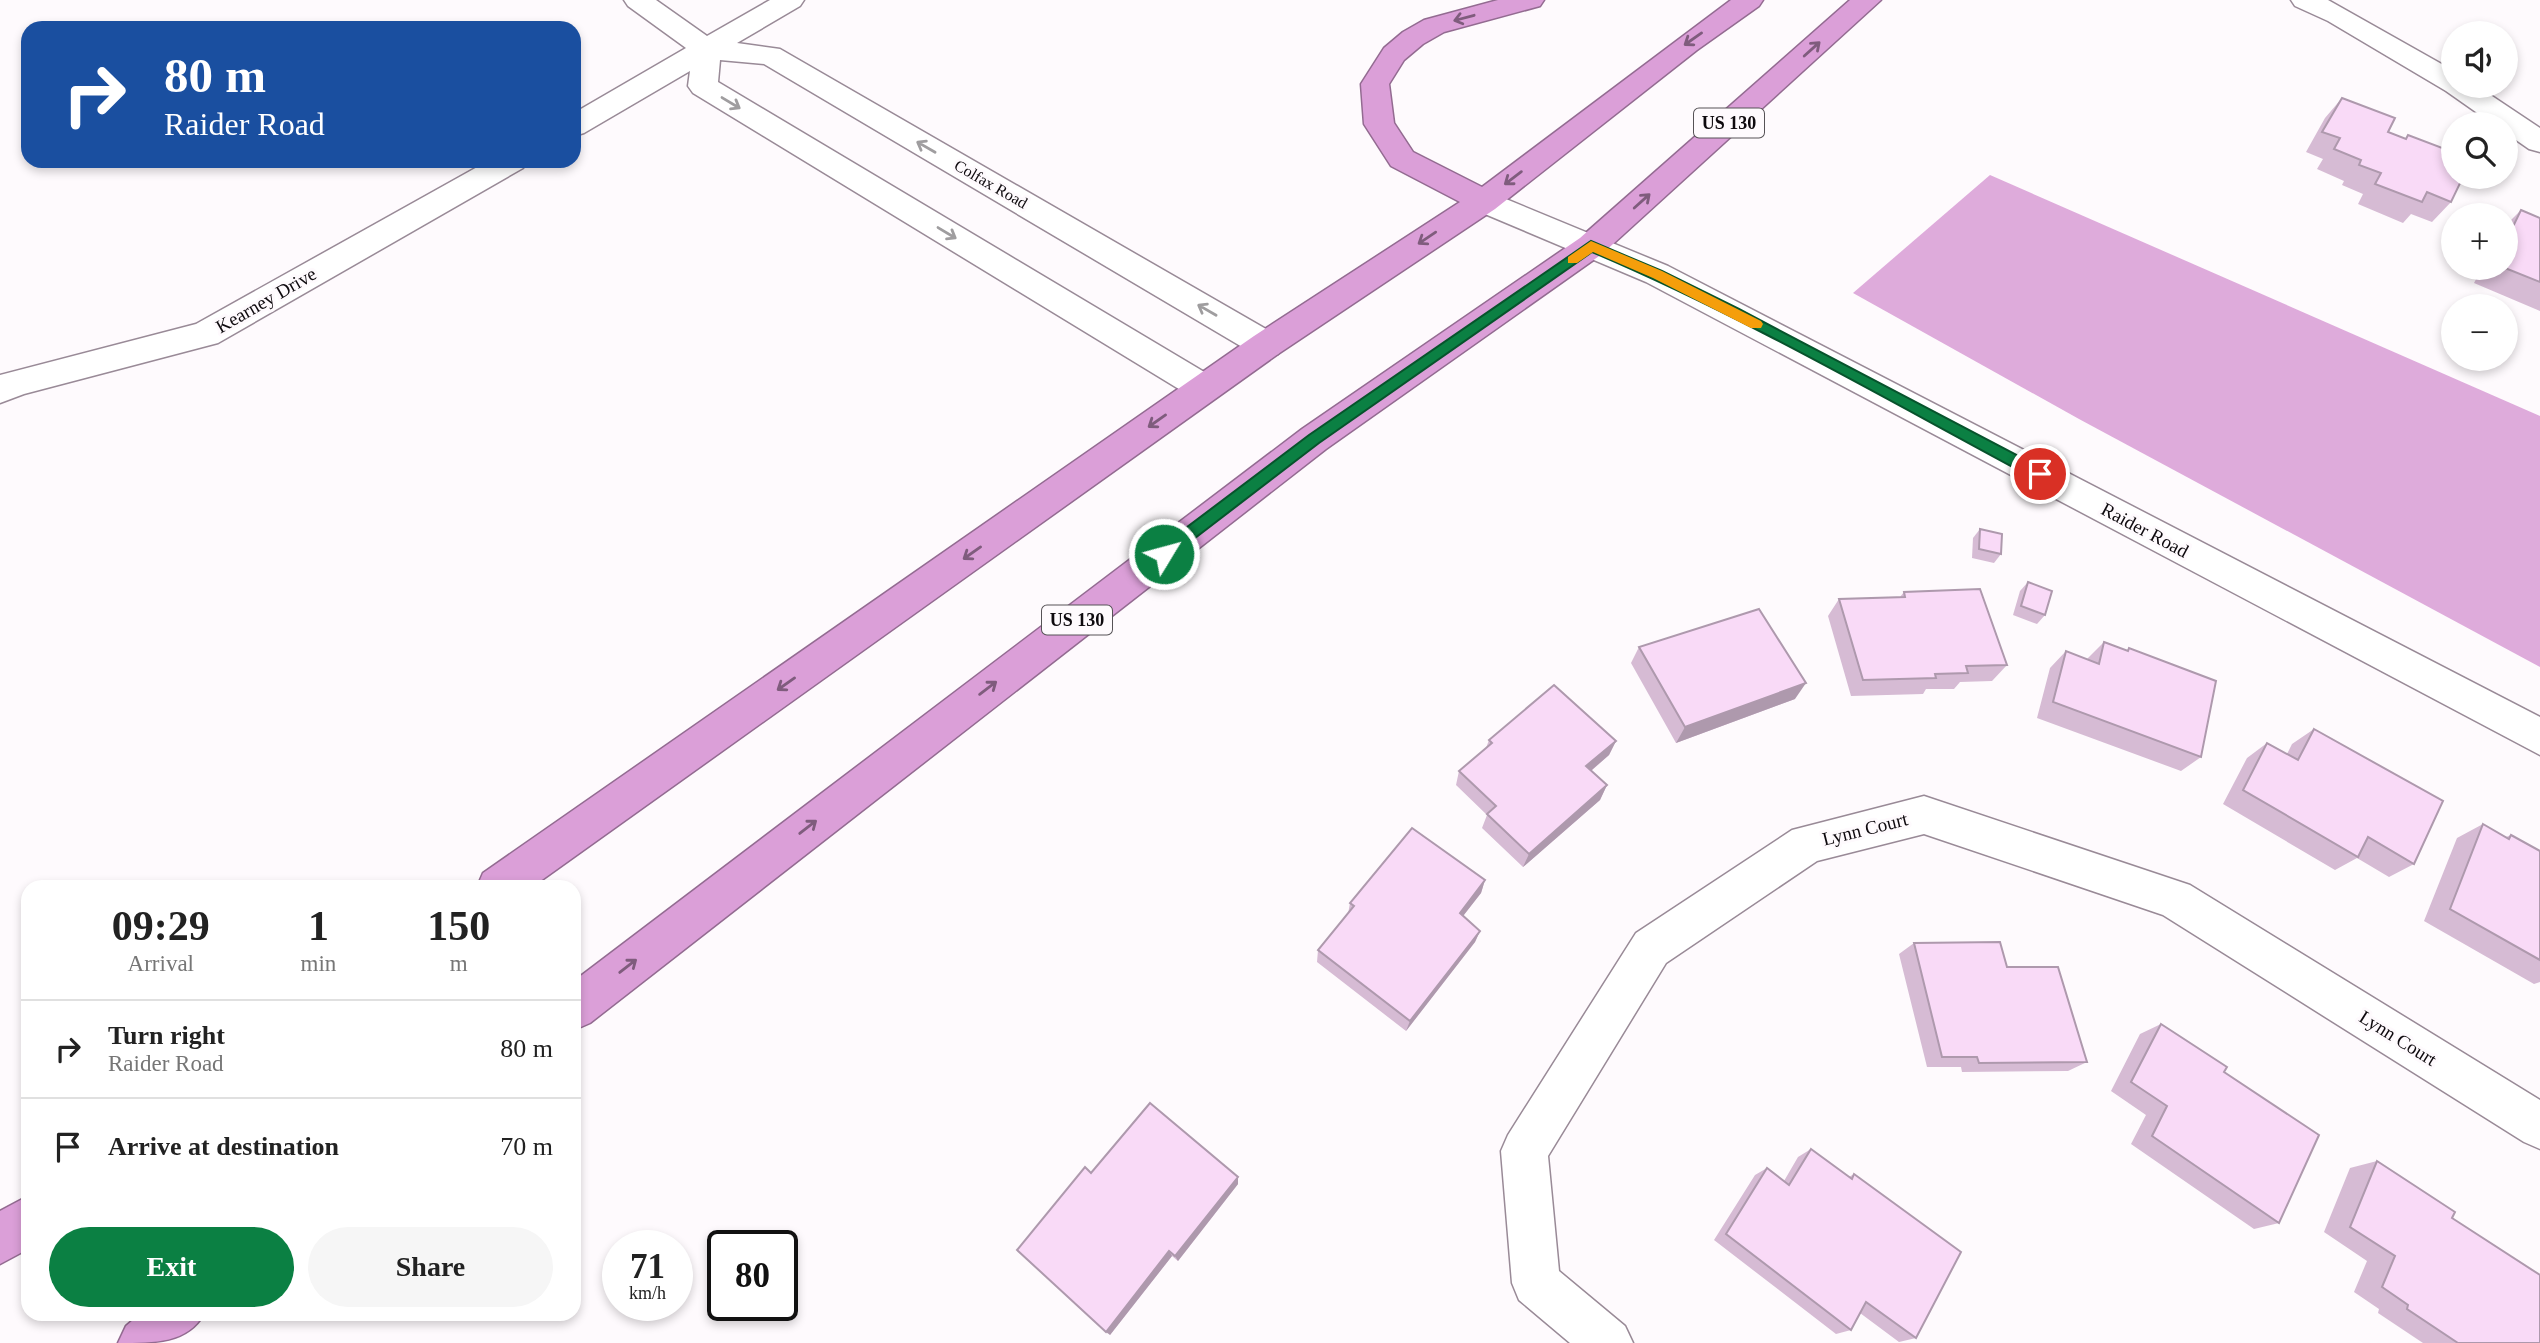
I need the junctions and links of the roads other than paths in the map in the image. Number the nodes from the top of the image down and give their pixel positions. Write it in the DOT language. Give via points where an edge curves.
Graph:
graph roads {
  1 [pos="638,0"];
  2 [pos="790,0"];
  3 [pos="1530,0"];
  4 [pos="1749,0"];
  5 [pos="1867,0"];
  6 [pos="2305,0"];
  7 [pos="707,50"];
  8 [pos="2441,77"];
  9 [pos="2474,98"];
  10 [pos="581,121"];
  11 [pos="2540,142"];
  12 [pos="500,168"];
  13 [pos="1483,201"];
  14 [pos="1591,246"];
  15 [pos="1266,345"];
  16 [pos="5,380"];
  17 [pos="1204,388"];
  18 [pos="2540,737"];
  19 [pos="508,880"];
  20 [pos="581,1003"];
  21 [pos="2540,1126"];
  22 [pos="21,1225"];
  23 [pos="0,1240"];
  24 [pos="171,1321"];
  25 [pos="143,1343"];
  26 [pos="1608,1343"];
  1 -- 7 [label="street"];
  2 -- 7 [label="street"];
  3 -- 13 [label="highway, one-way" via="1434,26 1394,54 1375,84 1379,124 1402,159"];
  4 -- 13 [label="highway, one-way"];
  14 -- 5 [label="highway, US 130, one-way"];
  6 -- 8 [label="street"];
  7 -- 10 [label="street"];
  15 -- 7 [label="street, Colfax Road, one-way" via="770,55"];
  7 -- 17 [label="street, one-way" via="703,86"];
  9 -- 11 [label="street"];
  12 -- 16 [label="street, Kearney Drive" via="206,334"];
  13 -- 14 [label="street, Raider Road"];
  13 -- 15 [label="highway, one-way"];
  14 -- 18 [label="street, Raider Road" via="1734,313"];
  20 -- 14 [label="highway, US 130, one-way" via="1314,439"];
  15 -- 17 [label="highway"];
  17 -- 19 [label="highway, one-way"];
  21 -- 26 [label="street, Lynn Court" via="2175,899 1924,815 1807,844 1651,948 1524,1151 1536,1283"];
  22 -- 23 [label="highway"];
  24 -- 25 [label="highway"];
}
